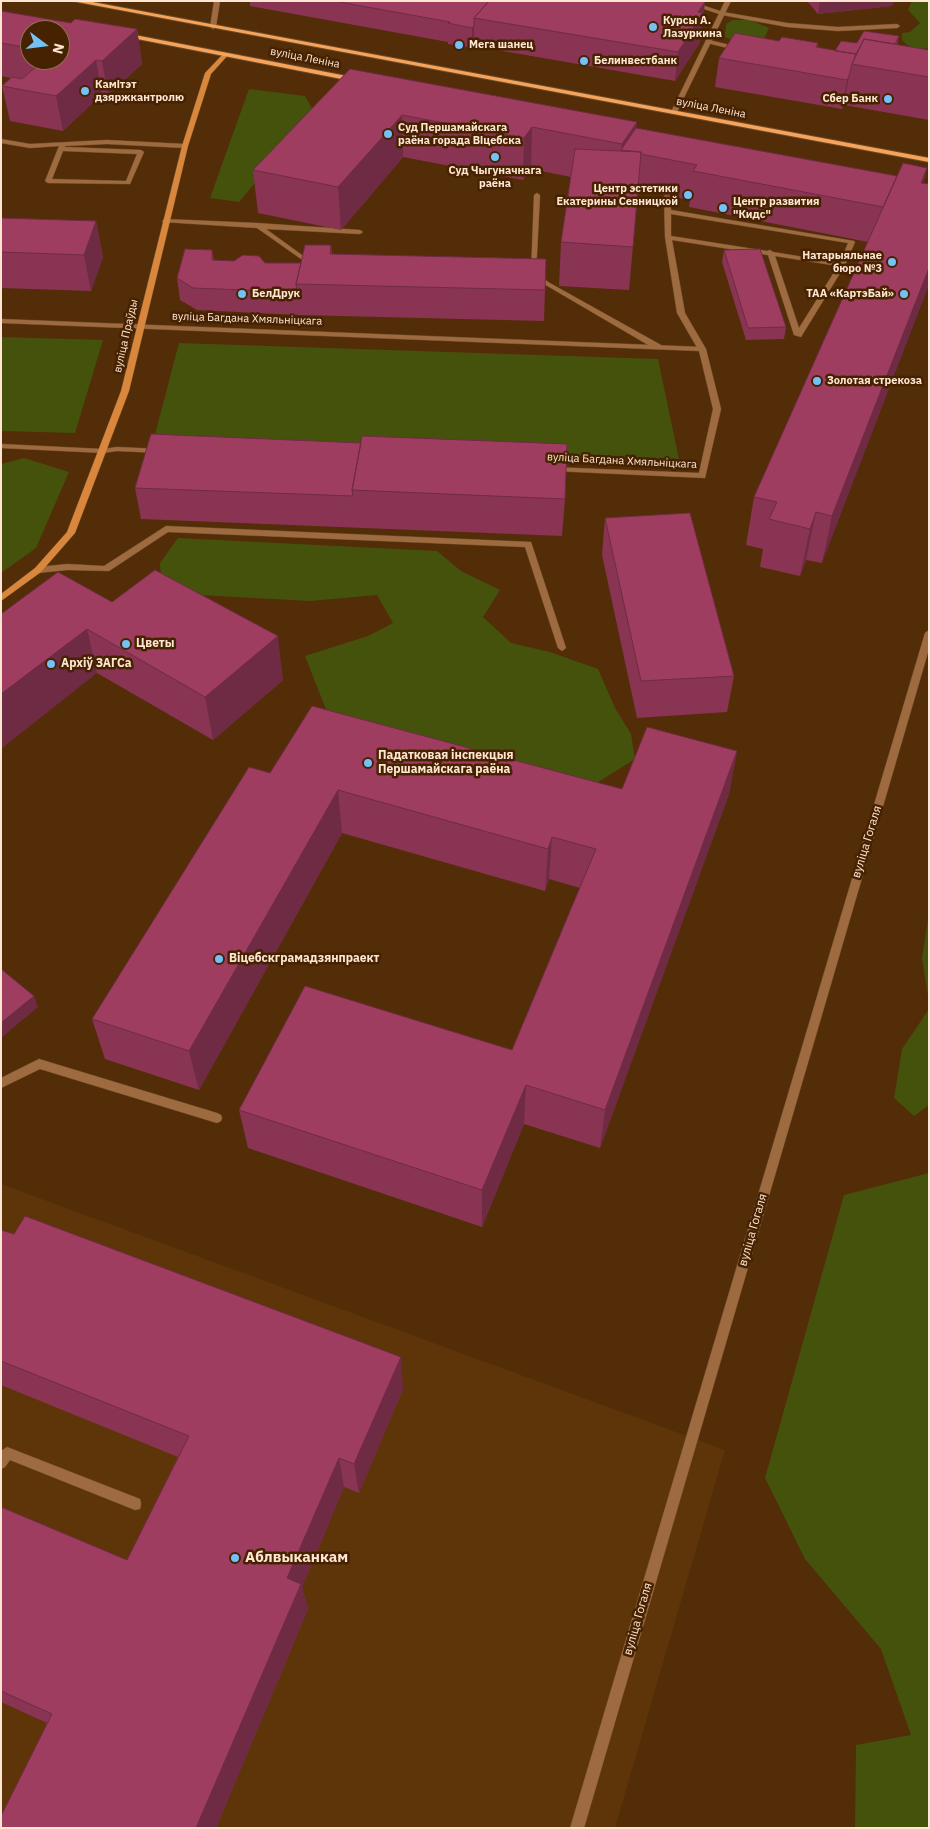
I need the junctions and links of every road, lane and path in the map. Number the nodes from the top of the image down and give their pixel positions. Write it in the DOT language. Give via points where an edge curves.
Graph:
graph roads {
  1 [pos="76,1"];
  2 [pos="217,1"];
  3 [pos="683,1"];
  4 [pos="728,1"];
  5 [pos="722,13"];
  6 [pos="897,26"];
  7 [pos="213,27"];
  8 [pos="112,32"];
  9 [pos="709,42"];
  10 [pos="744,50"];
  11 [pos="226,54"];
  12 [pos="363,81"];
  13 [pos="674,112"];
  14 [pos="1,141"];
  15 [pos="185,146"];
  16 [pos="63,147"];
  17 [pos="929,160"];
  18 [pos="537,195"];
  19 [pos="667,196"];
  20 [pos="667,211"];
  21 [pos="165,221"];
  22 [pos="257,225"];
  23 [pos="360,232"];
  24 [pos="668,237"];
  25 [pos="770,252"];
  26 [pos="842,265"];
  27 [pos="314,266"];
  28 [pos="523,272"];
  29 [pos="533,272"];
  30 [pos="1,321"];
  31 [pos="140,326"];
  32 [pos="658,347"];
  33 [pos="702,349"];
  34 [pos="1,446"];
  35 [pos="104,451"];
  36 [pos="167,451"];
  37 [pos="544,468"];
  38 [pos="38,570"];
  39 [pos="1,598"];
  40 [pos="929,633"];
  41 [pos="562,648"];
  42 [pos="1,1083"];
  43 [pos="217,1118"];
  44 [pos="3,1455"];
  45 [pos="135,1504"];
  46 [pos="577,1828"];
  1 -- 7 [label="main road, вуліца Леніна"];
  2 -- 7 [label="street"];
  3 -- 5 [label="street"];
  4 -- 5 [label="street"];
  5 -- 6 [label="street" via="787,25 838,29"];
  5 -- 9 [label="street"];
  7 -- 13 [label="main road, вуліца Леніна"];
  8 -- 11 [label="main road, вуліца Леніна"];
  9 -- 10 [label="street"];
  9 -- 13 [label="street"];
  11 -- 12 [label="main road, вуліца Леніна"];
  11 -- 15 [label="main road, вуліца Праўды" via="208,73"];
  13 -- 17 [label="main road, вуліца Леніна"];
  14 -- 16 [label="street"];
  15 -- 16 [label="street" via="107,142"];
  15 -- 21 [label="main road, вуліца Праўды"];
  16 -- 16 [label="street" via="48,180 128,183 141,152"];
  18 -- 29 [label="street"];
  19 -- 20 [label="street"];
  20 -- 24 [label="street"];
  20 -- 26 [label="street" via="852,242"];
  21 -- 22 [label="street"];
  21 -- 31 [label="main road, вуліца Праўды"];
  22 -- 23 [label="street"];
  22 -- 27 [label="street"];
  24 -- 25 [label="street"];
  24 -- 33 [label="street" via="681,313"];
  25 -- 26 [label="street"];
  25 -- 26 [label="street" via="798,335"];
  28 -- 29 [label="street"];
  29 -- 32 [label="street" via="546,283"];
  30 -- 31 [label="street, вуліца Багдана Хмяльніцкага"];
  31 -- 32 [label="street, вуліца Багдана Хмяльніцкага"];
  31 -- 35 [label="main road, вуліца Праўды" via="124,391"];
  32 -- 33 [label="street, вуліца Багдана Хмяльніцкага"];
  33 -- 37 [label="street, вуліца Багдана Хмяльніцкага" via="718,410 702,476"];
  34 -- 35 [label="street"];
  35 -- 36 [label="street"];
  35 -- 38 [label="main road, вуліца Праўды" via="70,533"];
  38 -- 39 [label="main road, вуліца Праўды"];
  38 -- 41 [label="street" via="67,567 106,570 166,529 528,544"];
  40 -- 46 [label="street, вуліца Гогаля"];
  42 -- 43 [label="street" via="39,1064"];
  44 -- 45 [label="street"];
}
